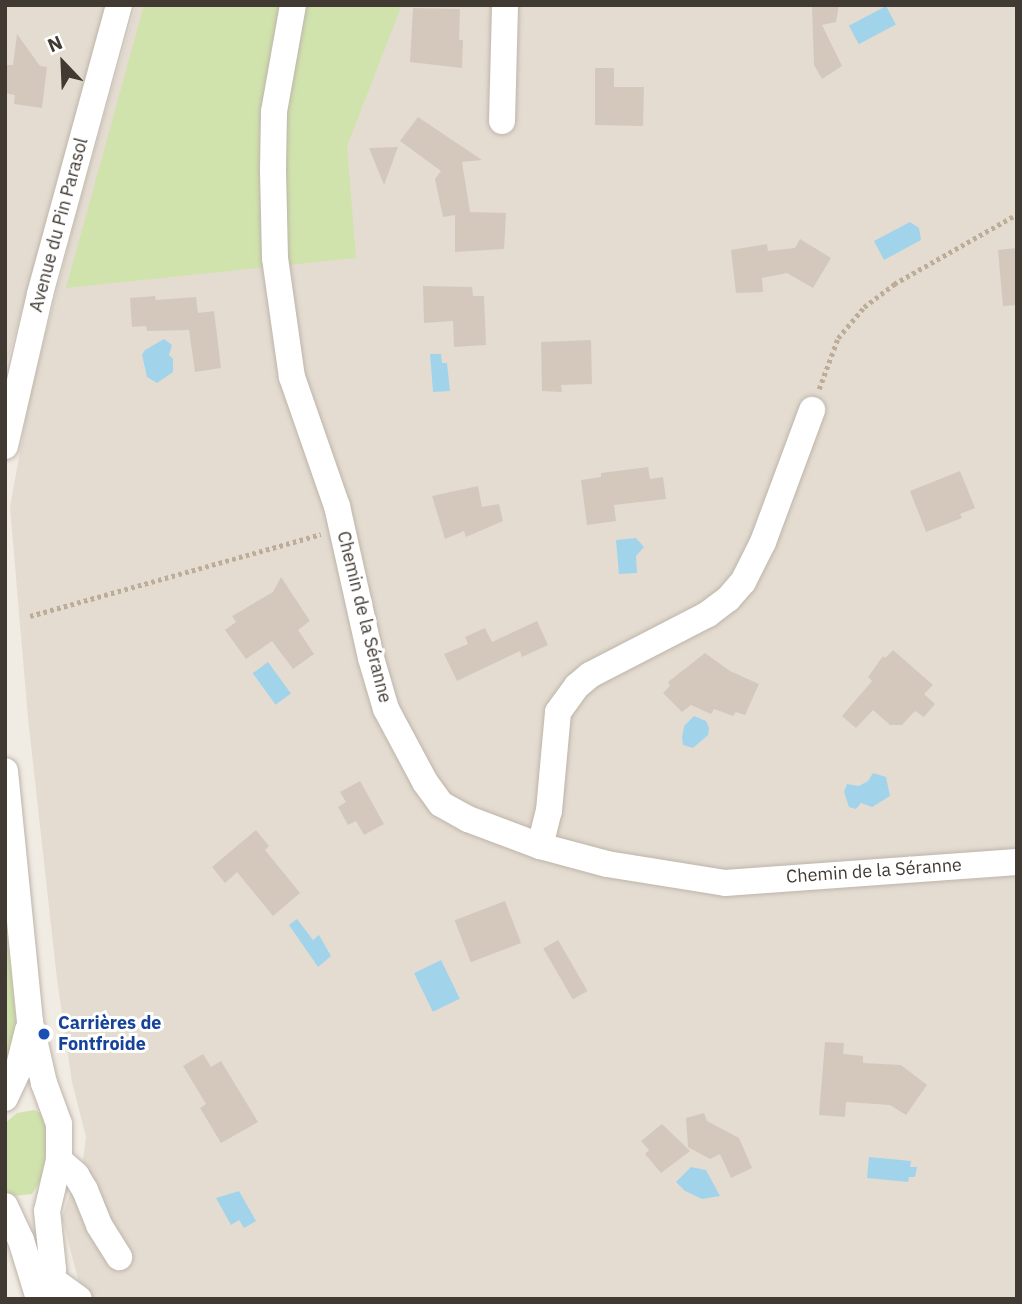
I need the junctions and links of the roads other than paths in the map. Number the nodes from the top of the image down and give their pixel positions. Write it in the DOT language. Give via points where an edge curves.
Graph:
graph roads {
  1 [pos="118,5"];
  2 [pos="293,5"];
  3 [pos="505,5"];
  4 [pos="502,121"];
  5 [pos="812,410"];
  6 [pos="5,446"];
  7 [pos="5,771"];
  8 [pos="540,846"];
  9 [pos="1017,862"];
  10 [pos="30,1022"];
  11 [pos="5,1098"];
  12 [pos="5,1107"];
  13 [pos="55,1113"];
  14 [pos="56,1171"];
  15 [pos="5,1204"];
  16 [pos="49,1237"];
  17 [pos="119,1257"];
  18 [pos="48,1294"];
  19 [pos="79,1299"];
  20 [pos="89,1299"];
  1 -- 6 [label="street, Avenue du Pin Parasol" via="40,294"];
  2 -- 8 [label="street, Chemin de la Séranne" via="274,111 275,258 292,377 337,506 386,709 441,804 468,820"];
  3 -- 4 [label="street"];
  5 -- 8 [label="street" via="743,582 708,614 590,675 558,712 549,811"];
  7 -- 10 [label="street"];
  8 -- 9 [label="street, Chemin de la Séranne" via="607,864 725,883"];
  10 -- 11 [label="street" via="21,1061"];
  10 -- 13 [label="street"];
  12 -- 13 [label="street" via="20,1100 37,1101"];
  13 -- 14 [label="street" via="59,1124"];
  14 -- 15 [label="street" via="41,1198 31,1205"];
  14 -- 16 [label="street" via="47,1211"];
  14 -- 17 [label="street" via="81,1183"];
  15 -- 18 [label="street"];
  16 -- 18 [label="street"];
  16 -- 20 [label="street"];
  18 -- 19 [label="street"];
}
